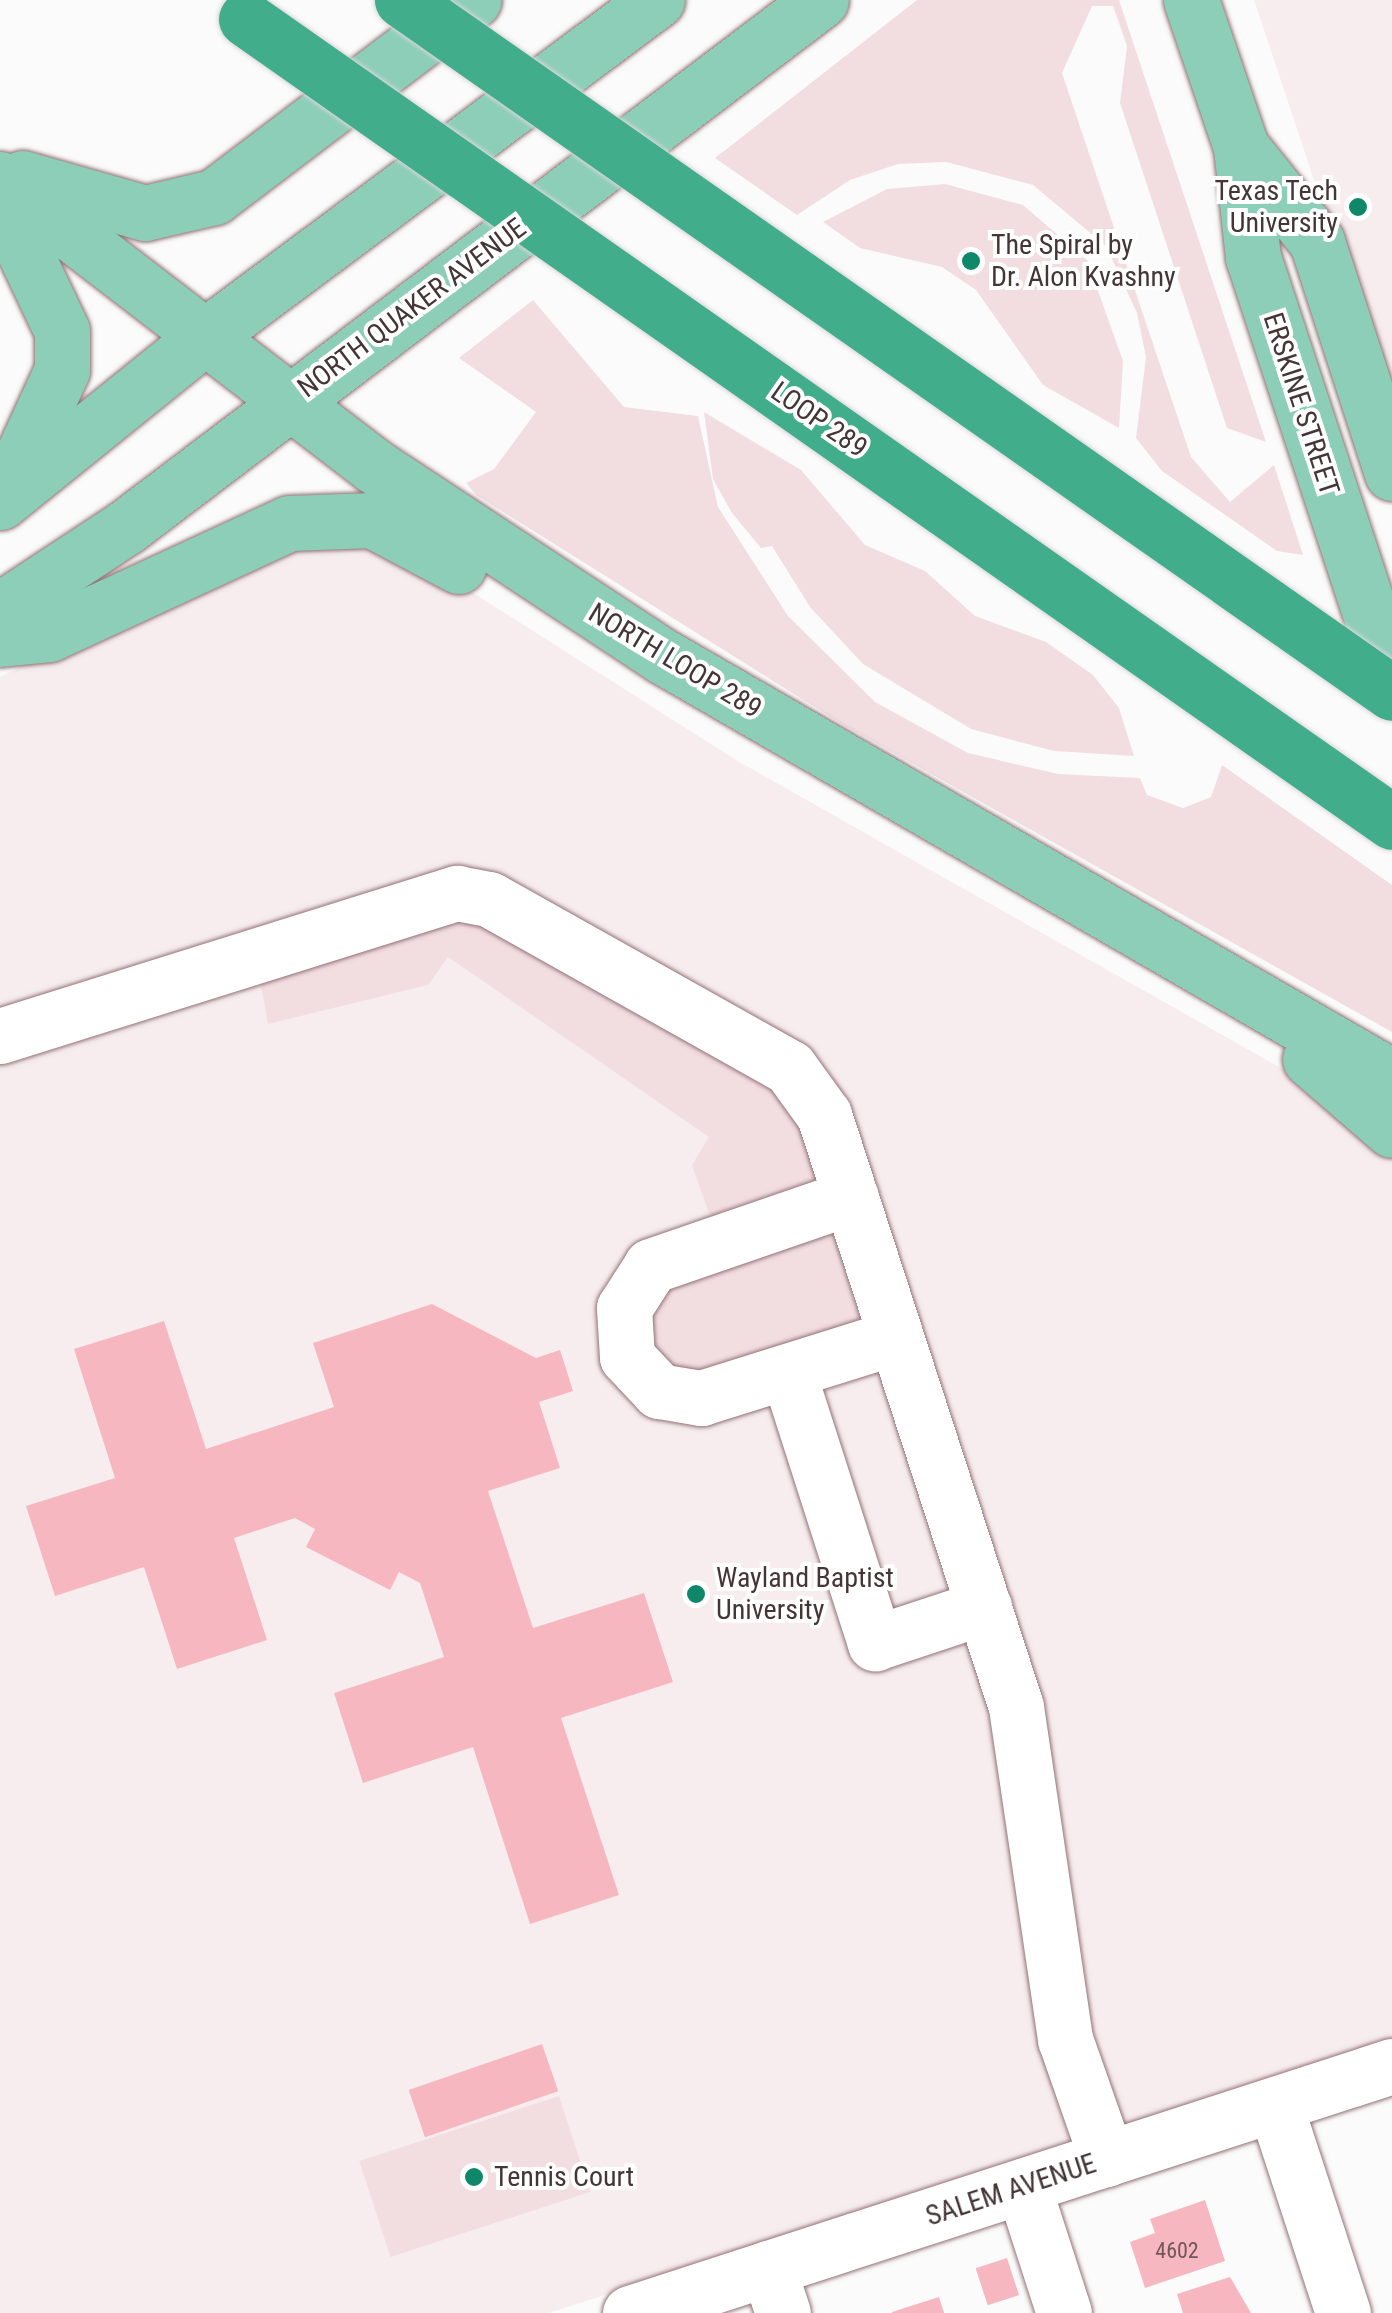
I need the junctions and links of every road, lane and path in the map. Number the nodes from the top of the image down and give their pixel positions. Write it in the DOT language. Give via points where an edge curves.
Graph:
graph roads {
  1 [pos="402,0"];
  2 [pos="474,0"];
  3 [pos="657,0"];
  4 [pos="1191,0"];
  5 [pos="815,2"];
  6 [pos="246,19"];
  7 [pos="1241,147"];
  8 [pos="0,171"];
  9 [pos="0,179"];
  10 [pos="0,200"];
  11 [pos="204,338"];
  12 [pos="287,402"];
  13 [pos="1392,473"];
  14 [pos="0,501"];
  15 [pos="0,610"];
  16 [pos="1387,630"];
  17 [pos="0,640"];
  18 [pos="664,657"];
  19 [pos="1392,692"];
  20 [pos="1392,822"];
  21 [pos="1217,978"];
  22 [pos="0,1036"];
  23 [pos="1392,1077"];
  24 [pos="1392,1130"];
  25 [pos="850,1197"];
  26 [pos="896,1337"];
  27 [pos="788,1372"];
  28 [pos="984,1608"];
  29 [pos="1392,2066"];
  30 [pos="1275,2104"];
  31 [pos="1107,2158"];
  32 [pos="1023,2186"];
  33 [pos="776,2291"];
  34 [pos="630,2313"];
  35 [pos="1064,2313"];
  36 [pos="1343,2313"];
  1 -- 19 [label="highway, bridge"];
  2 -- 8 [label="main road" via="214,197 183,209 106,206"];
  3 -- 11 [label="main road"];
  4 -- 7 [label="main road, ERSKINE STREET"];
  5 -- 12 [label="main road, NORTH QUAKER AVENUE"];
  6 -- 20 [label="highway, LOOP 289, bridge"];
  7 -- 13 [label="main road, ERSKINE STREET" via="1317,242"];
  7 -- 16 [label="main road, ERSKINE STREET" via="1254,257"];
  9 -- 11 [label="main road, NORTH LOOP 289"];
  10 -- 14 [label="main road" via="48,287 62,370"];
  11 -- 12 [label="main road, NORTH LOOP 289"];
  11 -- 14 [label="main road"];
  12 -- 15 [label="main road, NORTH QUAKER AVENUE"];
  12 -- 18 [label="main road, NORTH LOOP 289"];
  17 -- 18 [label="main road" via="48,634 255,532 336,518 401,529 561,631"];
  18 -- 21 [label="main road, NORTH LOOP 289"];
  21 -- 23 [label="main road, NORTH LOOP 289"];
  21 -- 24 [label="main road"];
  22 -- 25 [label="street" via="403,904 472,894 790,1068 824,1115"];
  25 -- 26 [label="street"];
  25 -- 27 [label="street" via="668,1256 628,1293 621,1340 634,1370 659,1391 712,1397"];
  26 -- 27 [label="street"];
  26 -- 28 [label="street"];
  27 -- 28 [label="street" via="875,1642"];
  28 -- 31 [label="street" via="1028,1752 1065,2039"];
  29 -- 30 [label="street, SALEM AVENUE"];
  30 -- 31 [label="street, SALEM AVENUE"];
  30 -- 36 [label="street"];
  31 -- 32 [label="street, SALEM AVENUE"];
  32 -- 33 [label="street, SALEM AVENUE"];
  32 -- 35 [label="street"];
  33 -- 34 [label="street, SALEM AVENUE"];
}
